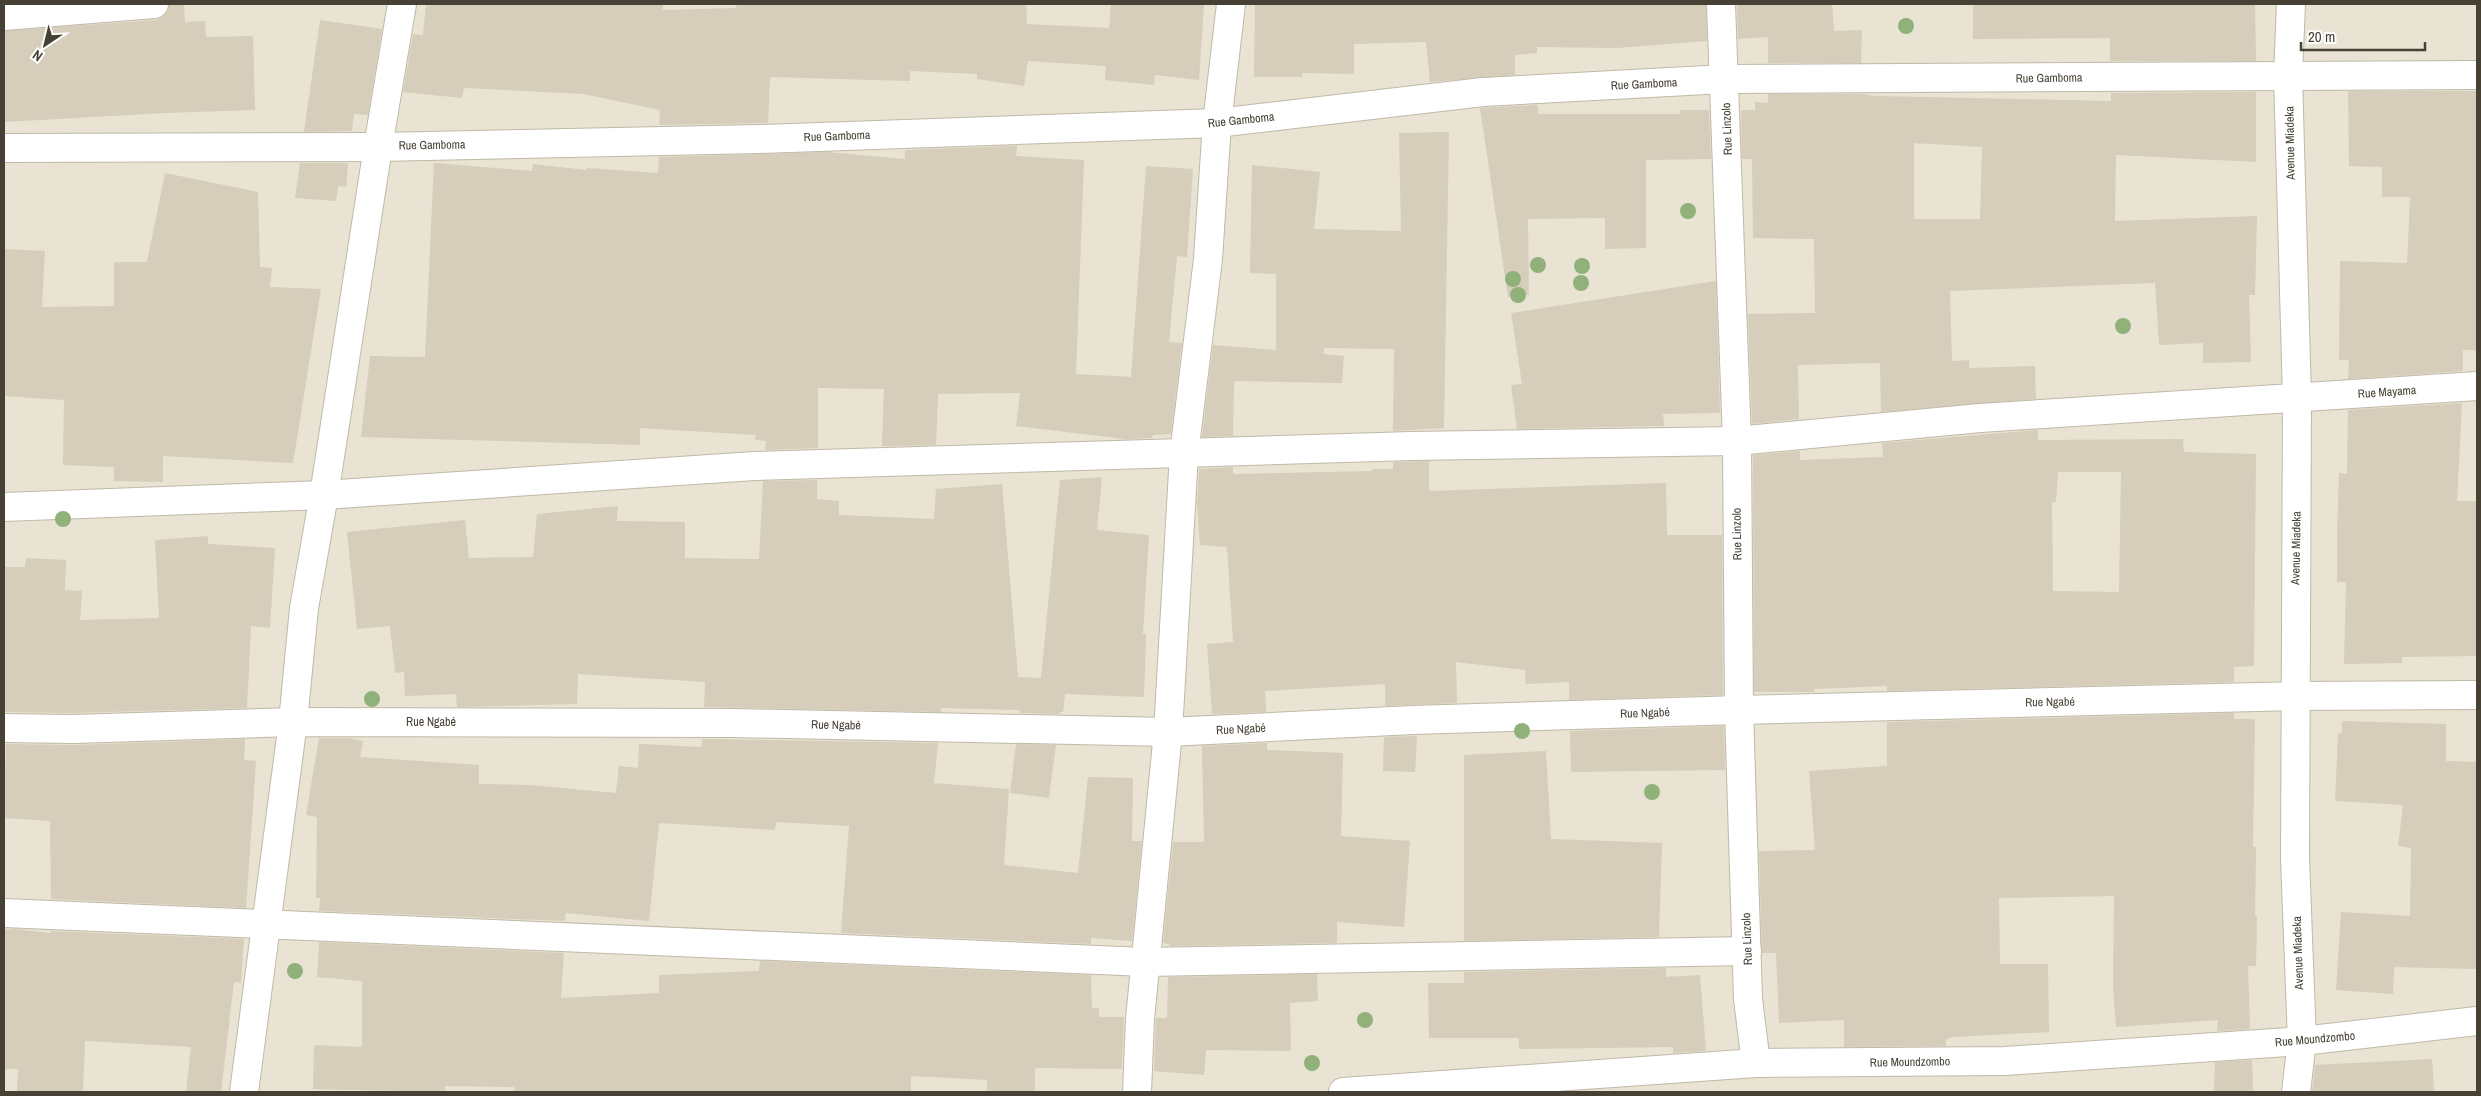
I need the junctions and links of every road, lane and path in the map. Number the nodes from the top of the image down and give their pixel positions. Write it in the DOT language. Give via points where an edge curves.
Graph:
graph roads {
  1 [pos="154,4"];
  2 [pos="402,4"];
  3 [pos="1231,4"];
  4 [pos="1721,4"];
  5 [pos="2291,4"];
  6 [pos="4,16"];
  7 [pos="2288,75"];
  8 [pos="2477,75"];
  9 [pos="1725,79"];
  10 [pos="1218,123"];
  11 [pos="378,146"];
  12 [pos="4,148"];
  13 [pos="2477,386"];
  14 [pos="2297,398"];
  15 [pos="1736,441"];
  16 [pos="1184,454"];
  17 [pos="324,495"];
  18 [pos="4,507"];
  19 [pos="2477,694"];
  20 [pos="2294,696"];
  21 [pos="1739,710"];
  22 [pos="293,722"];
  23 [pos="4,728"];
  24 [pos="1168,732"];
  25 [pos="4,912"];
  26 [pos="267,926"];
  27 [pos="1747,951"];
  28 [pos="1145,962"];
  29 [pos="2477,1021"];
  30 [pos="2302,1041"];
  31 [pos="1756,1063"];
  32 [pos="244,1092"];
  33 [pos="1137,1092"];
  34 [pos="1343,1092"];
  35 [pos="2296,1092"];
  1 -- 6 [label="street"];
  2 -- 11 [label="street"];
  3 -- 10 [label="street"];
  4 -- 9 [label="street, Rue Linzolo"];
  5 -- 7 [label="street, Avenue Miadeka"];
  7 -- 8 [label="street, Rue Gamboma"];
  7 -- 9 [label="street, Rue Gamboma" via="1958,80"];
  7 -- 14 [label="street, Avenue Miadeka"];
  9 -- 10 [label="street, Rue Gamboma" via="1483,92"];
  9 -- 15 [label="street, Rue Linzolo"];
  10 -- 11 [label="street, Rue Gamboma" via="759,139"];
  10 -- 16 [label="street" via="1208,259"];
  11 -- 12 [label="street, Rue Gamboma"];
  11 -- 17 [label="street"];
  13 -- 14 [label="street, Rue Mayama"];
  14 -- 15 [label="street, Rue Mayama" via="1980,418"];
  14 -- 20 [label="street, Avenue Miadeka"];
  15 -- 16 [label="street, Rue Mayama" via="1410,446"];
  15 -- 21 [label="street, Rue Linzolo"];
  16 -- 17 [label="street, Rue Mayama" via="754,466"];
  16 -- 24 [label="street"];
  17 -- 18 [label="street, Rue Mayama"];
  17 -- 22 [label="street" via="304,608"];
  19 -- 20 [label="street, Rue Ngabé"];
  20 -- 21 [label="street, Rue Ngabé"];
  20 -- 30 [label="street, Avenue Miadeka" via="2295,858"];
  21 -- 24 [label="street, Rue Ngabé"];
  21 -- 27 [label="street, Rue Linzolo"];
  22 -- 23 [label="street, Rue Ngabé"];
  22 -- 24 [label="street, Rue Ngabé" via="733,723"];
  22 -- 26 [label="street"];
  24 -- 28 [label="street"];
  25 -- 26 [label="street"];
  26 -- 28 [label="street"];
  26 -- 32 [label="street"];
  27 -- 28 [label="street"];
  27 -- 31 [label="street, Rue Linzolo" via="1748,999"];
  28 -- 33 [label="street"];
  29 -- 30 [label="street, Rue Moundzombo"];
  30 -- 31 [label="street, Rue Moundzombo" via="2005,1061"];
  30 -- 35 [label="street, Avenue Miadeka"];
  31 -- 34 [label="street, Rue Moundzombo"];
}
